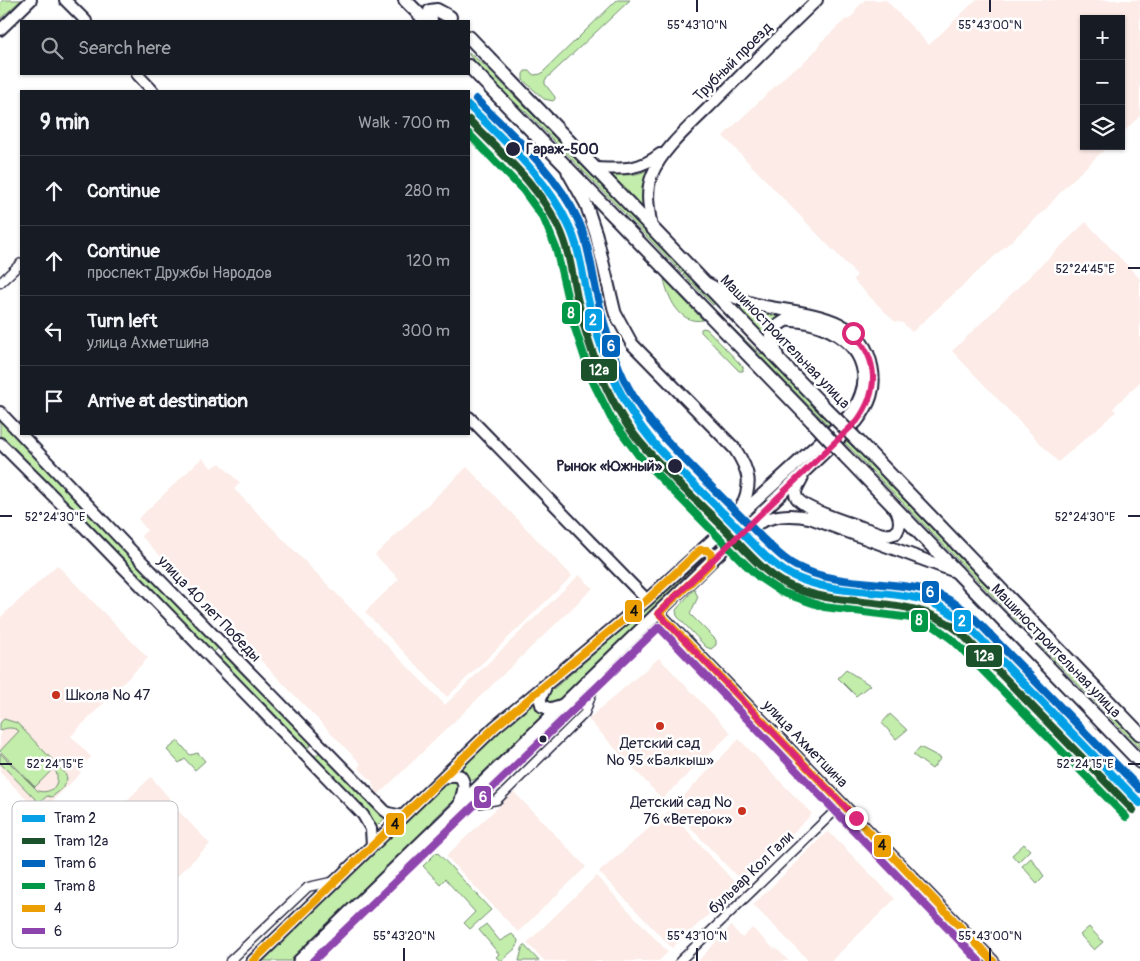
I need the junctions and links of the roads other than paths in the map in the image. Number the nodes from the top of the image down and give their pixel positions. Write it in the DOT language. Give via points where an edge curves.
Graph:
graph roads {
  1 [pos="31,0"];
  2 [pos="65,0"];
  3 [pos="405,0"];
  4 [pos="433,0"];
  5 [pos="817,0"];
  6 [pos="452,19"];
  7 [pos="85,20"];
  8 [pos="425,20"];
  9 [pos="430,20"];
  10 [pos="0,30"];
  11 [pos="470,38"];
  12 [pos="470,67"];
  13 [pos="138,75"];
  14 [pos="153,90"];
  15 [pos="671,146"];
  16 [pos="563,164"];
  17 [pos="595,168"];
  18 [pos="652,228"];
  19 [pos="20,264"];
  20 [pos="705,282"];
  21 [pos="0,283"];
  22 [pos="729,308"];
  23 [pos="715,321"];
  24 [pos="778,358"];
  25 [pos="0,412"];
  26 [pos="470,418"];
  27 [pos="20,433"];
  28 [pos="22,435"];
  29 [pos="0,443"];
  30 [pos="805,472"];
  31 [pos="898,510"];
  32 [pos="738,515"];
  33 [pos="737,536"];
  34 [pos="700,550"];
  35 [pos="711,563"];
  36 [pos="957,572"];
  37 [pos="647,600"];
  38 [pos="658,613"];
  39 [pos="232,654"];
  40 [pos="216,665"];
  41 [pos="600,670"];
  42 [pos="545,686"];
  43 [pos="563,705"];
  44 [pos="1140,734"];
  45 [pos="313,736"];
  46 [pos="298,749"];
  47 [pos="1140,762"];
  48 [pos="439,781"];
  49 [pos="842,804"];
  50 [pos="458,807"];
  51 [pos="403,816"];
  52 [pos="372,846"];
  53 [pos="335,881"];
  54 [pos="230,961"];
  55 [pos="253,961"];
  56 [pos="299,961"];
  57 [pos="680,961"];
  58 [pos="993,961"];
  1 -- 10 [label="street"];
  2 -- 7 [label="street"];
  3 -- 8 [label="main road"];
  4 -- 6 [label="main road"];
  5 -- 15 [label="street, Трубный проезд"];
  6 -- 9 [label="main road" via="437,10 430,11"];
  11 -- 17 [label="main road, Машиностроительная улица"];
  12 -- 16 [label="main road, Машиностроительная улица"];
  13 -- 14 [label="street"];
  15 -- 17 [label="street" via="645,165 622,170"];
  15 -- 18 [label="street" via="656,166 648,188"];
  16 -- 23 [label="main road, Машиностроительная улица"];
  16 -- 32 [label="main road" via="586,204 615,313 632,344 735,449 746,466 747,498"];
  17 -- 18 [label="main road, Машиностроительная улица"];
  18 -- 20 [label="main road, Машиностроительная улица"];
  19 -- 21 [label="street"];
  20 -- 22 [label="main road, Машиностроительная улица"];
  20 -- 30 [label="main road" via="756,305 840,323 858,338 869,354 873,385 872,396 864,412"];
  22 -- 23 [label="main road" via="719,304 715,306"];
  22 -- 24 [label="main road, Машиностроительная улица"];
  23 -- 31 [label="main road, Машиностроительная улица, bridge"];
  24 -- 32 [label="main road" via="771,335 774,328 786,320 833,332 844,338 861,362 864,380 861,396 853,412"];
  24 -- 44 [label="main road, Машиностроительная улица, bridge"];
  25 -- 27 [label="street, улица 40 лет Победы"];
  26 -- 37 [label="street"];
  28 -- 39 [label="street, улица 40 лет Победы"];
  29 -- 40 [label="street"];
  30 -- 31 [label="main road" via="795,491 796,498 812,510 889,535 896,533 899,527"];
  30 -- 33 [label="main road"];
  31 -- 36 [label="main road, Машиностроительная улица"];
  32 -- 34 [label="main road"];
  33 -- 35 [label="main road"];
  33 -- 36 [label="main road" via="778,515 793,514"];
  34 -- 35 [label="main road" via="710,551"];
  34 -- 37 [label="main road"];
  35 -- 38 [label="main road"];
  36 -- 47 [label="main road, Машиностроительная улица"];
  37 -- 42 [label="main road"];
  38 -- 41 [label="main road"];
  38 -- 49 [label="street, улица Ахметшина"];
  39 -- 40 [label="street" via="216,654"];
  39 -- 45 [label="street, улица 40 лет Победы"];
  40 -- 46 [label="street"];
  41 -- 43 [label="main road"];
  41 -- 50 [label="street" via="585,714 502,795 496,800"];
  42 -- 43 [label="main road" via="540,699 542,706 550,709"];
  42 -- 48 [label="main road" via="495,727"];
  43 -- 50 [label="main road"];
  45 -- 46 [label="street" via="318,747 316,752 311,754"];
  45 -- 51 [label="street, улица 40 лет Победы" via="384,810"];
  46 -- 52 [label="street" via="368,821"];
  48 -- 50 [label="main road" via="451,775 460,776 465,789"];
  48 -- 51 [label="main road"];
  49 -- 57 [label="street, бульвар Кол Гали"];
  49 -- 58 [label="street, улица Ахметшина"];
  50 -- 56 [label="main road"];
  51 -- 52 [label="main road"];
  52 -- 53 [label="main road"];
  53 -- 54 [label="street" via="308,887"];
  53 -- 55 [label="main road"];
}
